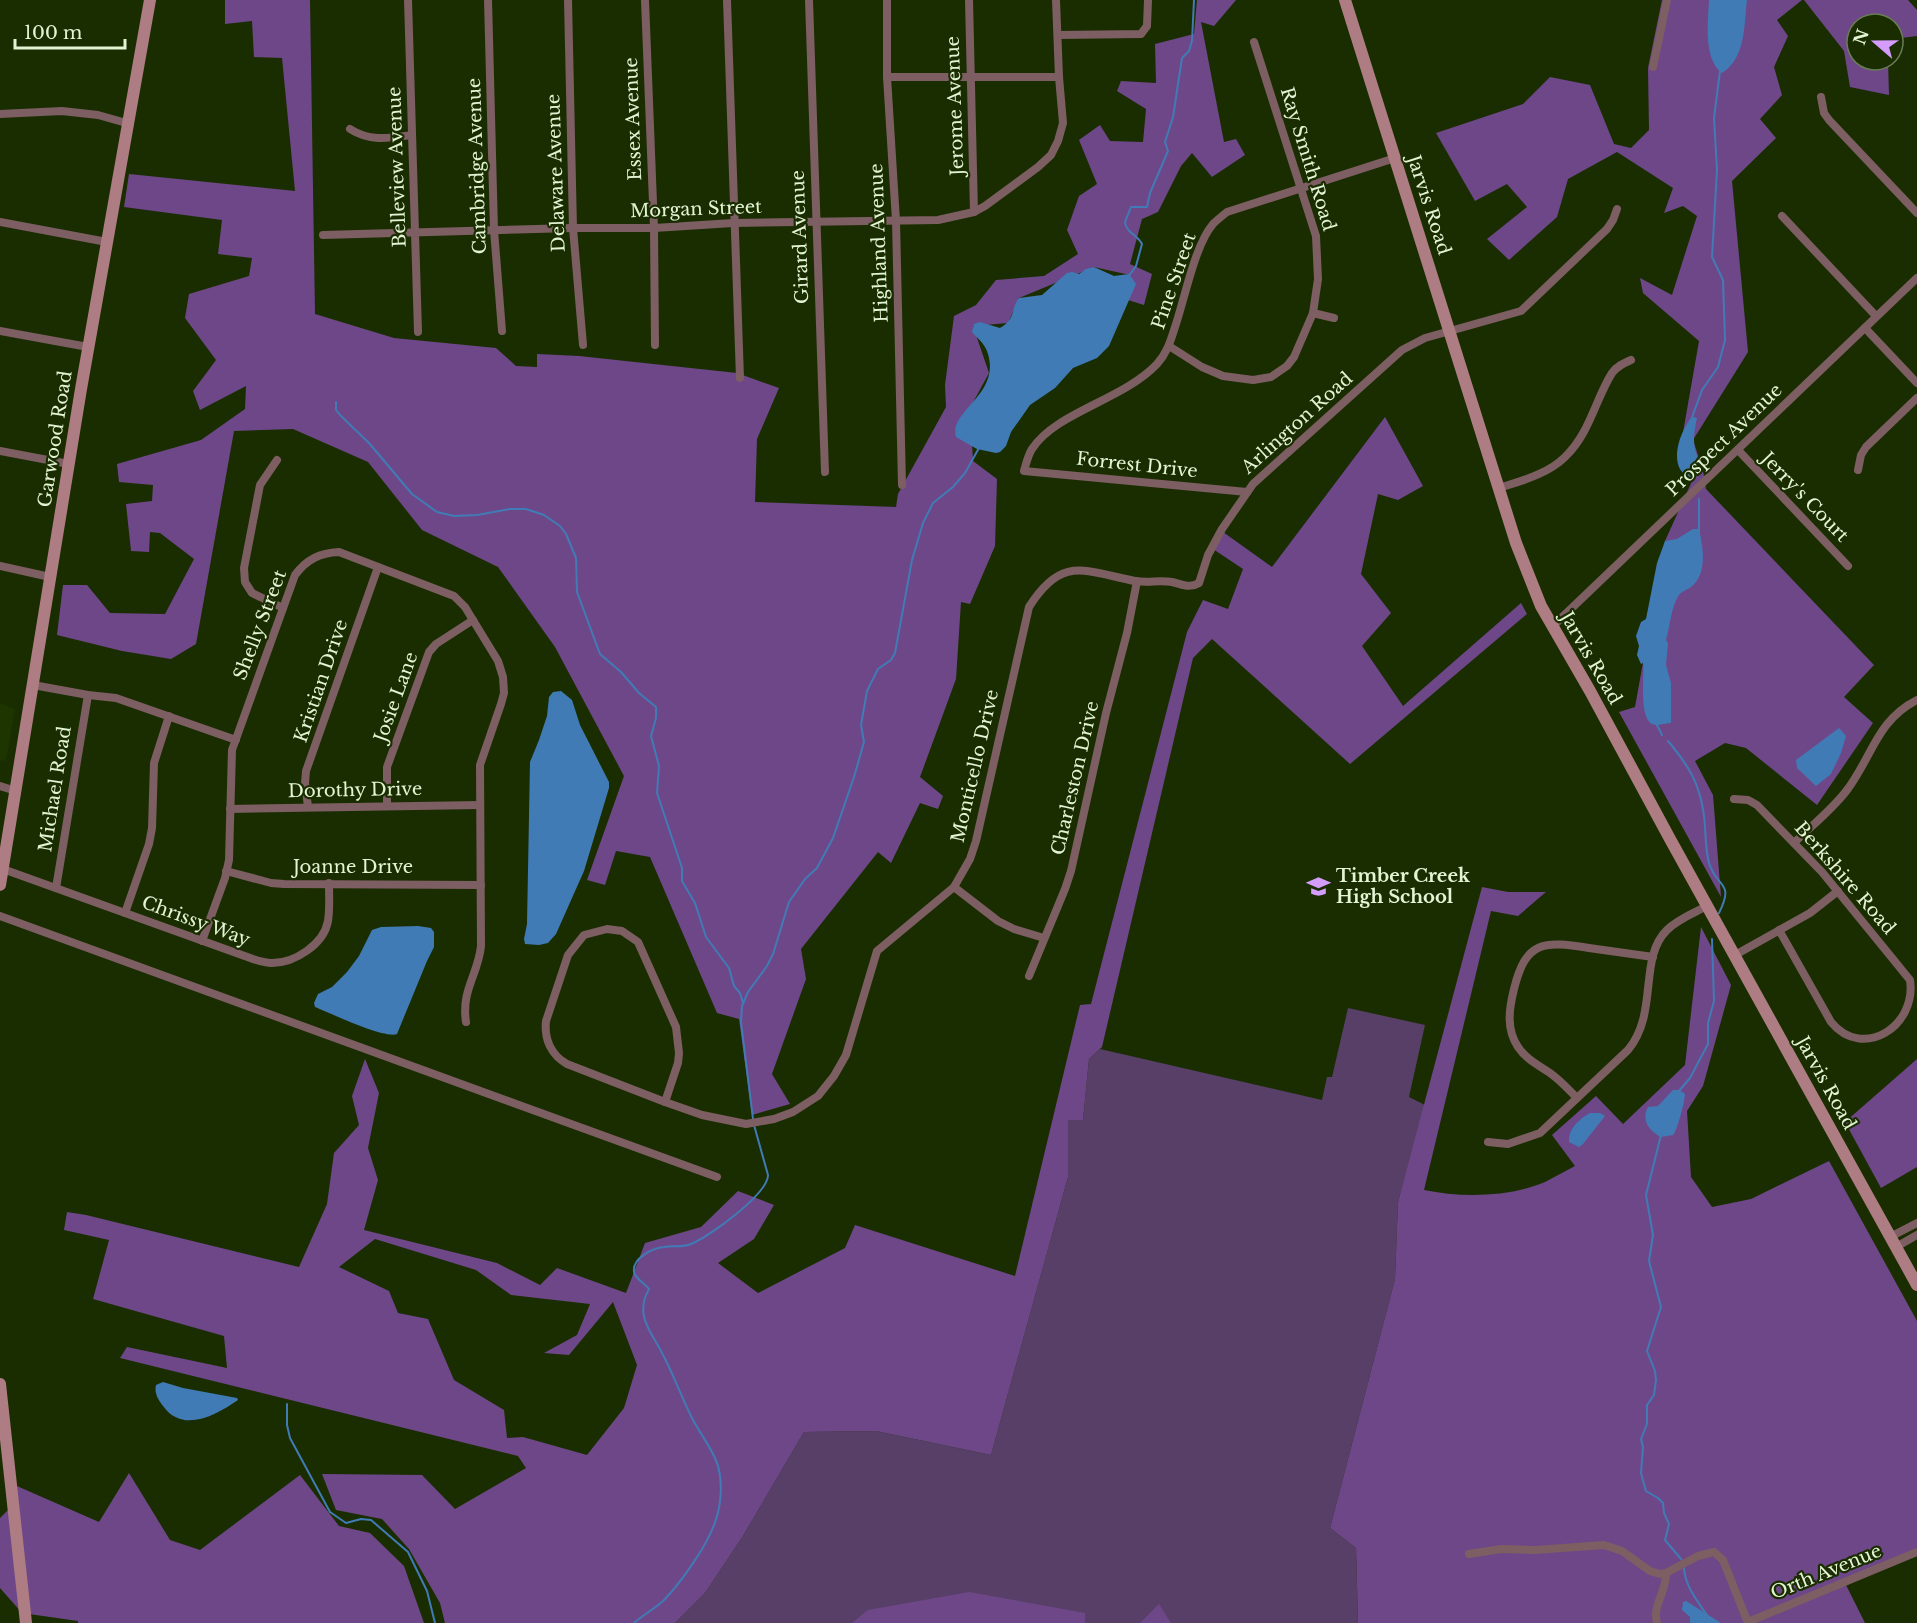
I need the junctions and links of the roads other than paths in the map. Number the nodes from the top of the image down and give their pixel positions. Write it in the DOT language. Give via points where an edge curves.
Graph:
graph roads {
  1 [pos="150,0"];
  2 [pos="408,0"];
  3 [pos="488,0"];
  4 [pos="568,0"];
  5 [pos="645,0"];
  6 [pos="727,0"];
  7 [pos="809,0"];
  8 [pos="887,0"];
  9 [pos="969,0"];
  10 [pos="1056,0"];
  11 [pos="1148,0"];
  12 [pos="1345,0"];
  13 [pos="1667,0"];
  14 [pos="1058,35"];
  15 [pos="1254,42"];
  16 [pos="1653,67"];
  17 [pos="887,77"];
  18 [pos="1059,77"];
  19 [pos="971,78"];
  20 [pos="1821,97"];
  21 [pos="0,114"];
  22 [pos="130,124"];
  23 [pos="350,129"];
  24 [pos="412,135"];
  25 [pos="1395,158"];
  26 [pos="1302,189"];
  27 [pos="1617,209"];
  28 [pos="974,212"];
  29 [pos="1917,213"];
  30 [pos="1782,216"];
  31 [pos="896,220"];
  32 [pos="0,222"];
  33 [pos="816,222"];
  34 [pos="733,223"];
  35 [pos="573,228"];
  36 [pos="654,228"];
  37 [pos="494,230"];
  38 [pos="415,233"];
  39 [pos="323,235"];
  40 [pos="107,242"];
  41 [pos="1917,278"];
  42 [pos="1313,313"];
  43 [pos="1876,316"];
  44 [pos="1334,318"];
  45 [pos="1865,328"];
  46 [pos="0,331"];
  47 [pos="502,331"];
  48 [pos="418,332"];
  49 [pos="1450,332"];
  50 [pos="583,345"];
  51 [pos="655,345"];
  52 [pos="1169,346"];
  53 [pos="88,347"];
  54 [pos="1631,360"];
  55 [pos="740,378"];
  56 [pos="1917,383"];
  57 [pos="1917,398"];
  58 [pos="1738,450"];
  59 [pos="0,451"];
  60 [pos="277,460"];
  61 [pos="69,464"];
  62 [pos="1024,471"];
  63 [pos="1857,471"];
  64 [pos="825,472"];
  65 [pos="902,485"];
  66 [pos="1499,488"];
  67 [pos="1247,492"];
  68 [pos="0,566"];
  69 [pos="1848,566"];
  70 [pos="378,567"];
  71 [pos="50,577"];
  72 [pos="1137,582"];
  73 [pos="283,608"];
  74 [pos="473,620"];
  75 [pos="1552,626"];
  76 [pos="33,685"];
  77 [pos="88,695"];
  78 [pos="1917,700"];
  79 [pos="169,716"];
  80 [pos="236,740"];
  81 [pos="0,786"];
  82 [pos="15,791"];
  83 [pos="1734,799"];
  84 [pos="480,805"];
  85 [pos="387,806"];
  86 [pos="308,807"];
  87 [pos="230,809"];
  88 [pos="1794,843"];
  89 [pos="2,868"];
  90 [pos="226,871"];
  91 [pos="329,883"];
  92 [pos="0,885"];
  93 [pos="481,885"];
  94 [pos="954,886"];
  95 [pos="56,888"];
  96 [pos="1838,891"];
  97 [pos="1707,906"];
  98 [pos="124,913"];
  99 [pos="0,916"];
  100 [pos="1779,930"];
  101 [pos="1044,938"];
  102 [pos="202,941"];
  103 [pos="1735,955"];
  104 [pos="1653,957"];
  105 [pos="1029,976"];
  106 [pos="466,1022"];
  107 [pos="1577,1098"];
  108 [pos="665,1101"];
  109 [pos="1488,1142"];
  110 [pos="717,1177"];
  111 [pos="1917,1223"];
  112 [pos="1917,1235"];
  113 [pos="1893,1242"];
  114 [pos="1917,1285"];
  115 [pos="0,1384"];
  116 [pos="1917,1552"];
  117 [pos="1469,1554"];
  118 [pos="1666,1573"];
  119 [pos="1748,1622"];
  120 [pos="26,1623"];
  121 [pos="1657,1623"];
  1 -- 22 [label="street, Garwood Road"];
  2 -- 24 [label="street, Belleview Avenue"];
  3 -- 37 [label="street, Cambridge Avenue"];
  4 -- 35 [label="street, Delaware Avenue"];
  5 -- 36 [label="street, Essex Avenue"];
  6 -- 34 [label="street"];
  7 -- 33 [label="street, Girard Avenue"];
  8 -- 17 [label="street, Highland Avenue"];
  9 -- 19 [label="street, Jerome Avenue"];
  10 -- 14 [label="street"];
  11 -- 14 [label="street" via="1147,26 1141,34"];
  12 -- 25 [label="street, Jarvis Road"];
  13 -- 16 [label="street"];
  14 -- 18 [label="street"];
  15 -- 26 [label="street, Ray Smith Road"];
  17 -- 19 [label="street"];
  17 -- 31 [label="street, Highland Avenue"];
  18 -- 19 [label="street"];
  18 -- 28 [label="street, Morgan Street" via="1063,123 1050,154 1038,167"];
  19 -- 28 [label="street, Jerome Avenue"];
  20 -- 29 [label="street" via="1829,120"];
  21 -- 22 [label="street" via="62,111"];
  22 -- 40 [label="street, Garwood Road"];
  23 -- 24 [label="street" via="371,138"];
  24 -- 38 [label="street, Belleview Avenue"];
  25 -- 26 [label="street, Pine Street"];
  25 -- 49 [label="street, Jarvis Road"];
  26 -- 42 [label="street, Ray Smith Road" via="1316,236 1318,279"];
  26 -- 52 [label="street, Pine Street" via="1227,212 1213,224 1197,258"];
  27 -- 49 [label="street, Arlington Road" via="1607,229 1521,311"];
  28 -- 31 [label="street, Morgan Street" via="938,220"];
  30 -- 43 [label="street"];
  31 -- 33 [label="street, Morgan Street"];
  31 -- 65 [label="street, Highland Avenue"];
  32 -- 40 [label="street"];
  33 -- 34 [label="street, Morgan Street"];
  33 -- 64 [label="street, Girard Avenue"];
  34 -- 36 [label="street, Morgan Street"];
  34 -- 55 [label="street"];
  35 -- 36 [label="street, Morgan Street"];
  35 -- 37 [label="street, Morgan Street"];
  35 -- 50 [label="street, Delaware Avenue"];
  36 -- 51 [label="street, Essex Avenue"];
  37 -- 38 [label="street, Morgan Street"];
  37 -- 47 [label="street, Cambridge Avenue"];
  38 -- 39 [label="street, Morgan Street"];
  38 -- 48 [label="street, Belleview Avenue"];
  40 -- 53 [label="street, Garwood Road"];
  41 -- 43 [label="street, Prospect Avenue"];
  42 -- 44 [label="street"];
  42 -- 52 [label="street, Ray Smith Road" via="1294,357 1271,377 1253,380 1223,376 1202,368"];
  43 -- 45 [label="street, Prospect Avenue"];
  45 -- 56 [label="street"];
  45 -- 58 [label="street, Prospect Avenue"];
  46 -- 53 [label="street"];
  49 -- 66 [label="street, Jarvis Road"];
  49 -- 67 [label="street, Arlington Road" via="1425,338 1402,350"];
  52 -- 62 [label="street, Pine Street" via="1155,366 1121,392 1042,437 1030,451"];
  53 -- 61 [label="street, Garwood Road"];
  54 -- 66 [label="street" via="1613,371 1589,424 1565,458 1529,478"];
  57 -- 63 [label="street" via="1866,447"];
  58 -- 69 [label="street, Jerry's Court"];
  58 -- 75 [label="street, Prospect Avenue"];
  59 -- 61 [label="street"];
  60 -- 73 [label="street" via="260,485 244,568 245,582 252,593"];
  61 -- 71 [label="street, Garwood Road"];
  62 -- 67 [label="street, Forrest Drive"];
  66 -- 75 [label="street, Jarvis Road" via="1529,578"];
  67 -- 72 [label="street, Arlington Road" via="1208,555 1199,583 1191,586"];
  68 -- 71 [label="street"];
  70 -- 73 [label="street, Shelly Street" via="339,552 318,556 301,566"];
  70 -- 74 [label="street, Shelly Street" via="454,596"];
  70 -- 86 [label="street, Kristian Drive" via="306,771"];
  71 -- 76 [label="street, Garwood Road"];
  72 -- 94 [label="street, Monticello Drive" via="1086,570 1069,572 1051,578 1029,607 976,841"];
  72 -- 101 [label="street, Charleston Drive" via="1071,871"];
  73 -- 80 [label="street, Shelly Street"];
  74 -- 84 [label="street, Shelly Street" via="498,661 504,693 480,765"];
  74 -- 85 [label="street, Josie Lane" via="429,652 387,766"];
  75 -- 97 [label="street, Jarvis Road"];
  76 -- 77 [label="street"];
  76 -- 82 [label="street, Garwood Road"];
  77 -- 79 [label="street" via="116,698"];
  77 -- 95 [label="street, Michael Road"];
  78 -- 88 [label="street" via="1889,720 1842,796"];
  79 -- 80 [label="street"];
  79 -- 98 [label="street" via="154,763 149,844"];
  80 -- 87 [label="street, Shelly Street" via="232,750"];
  81 -- 82 [label="street"];
  82 -- 89 [label="street, Garwood Road"];
  83 -- 88 [label="street, Berkshire Road" via="1755,803"];
  84 -- 85 [label="street, Dorothy Drive"];
  84 -- 93 [label="street, Shelly Street"];
  85 -- 86 [label="street, Dorothy Drive"];
  86 -- 87 [label="street, Dorothy Drive"];
  87 -- 90 [label="street, Shelly Street"];
  88 -- 96 [label="street, Berkshire Road"];
  89 -- 92 [label="street, Garwood Road"];
  89 -- 95 [label="street, Chrissy Way"];
  90 -- 91 [label="street, Joanne Drive" via="271,883"];
  90 -- 102 [label="street, Shelly Street"];
  91 -- 93 [label="street, Joanne Drive"];
  91 -- 102 [label="street, Chrissy Way" via="325,931 316,943 288,961 262,962"];
  93 -- 106 [label="street, Shelly Street" via="480,957 466,995"];
  94 -- 101 [label="street" via="998,921"];
  94 -- 108 [label="street, Monticello Drive" via="877,951 846,1055 818,1095 793,1112 746,1124 702,1115"];
  95 -- 98 [label="street, Chrissy Way"];
  96 -- 100 [label="street" via="1815,910"];
  96 -- 100 [label="street, Berkshire Road" via="1912,985 1910,1012 1886,1034 1859,1039 1835,1027"];
  97 -- 103 [label="street, Jarvis Road"];
  97 -- 104 [label="street" via="1666,930"];
  98 -- 102 [label="street, Chrissy Way"];
  99 -- 110 [label="street"];
  100 -- 103 [label="street"];
  101 -- 105 [label="street, Charleston Drive"];
  103 -- 113 [label="street, Jarvis Road"];
  104 -- 107 [label="street" via="1644,1019 1637,1038"];
  104 -- 107 [label="street" via="1555,944 1537,949 1520,967 1509,1008 1514,1040 1525,1056"];
  107 -- 109 [label="street" via="1535,1135 1508,1144"];
  108 -- 108 [label="street, Monticello Drive" via="556,1058 545,1031 546,1021 568,955 584,935 606,929 622,931 638,942 648,961 676,1027 678,1063"];
  111 -- 113 [label="street"];
  112 -- 113 [label="street"];
  113 -- 114 [label="street, Jarvis Road"];
  115 -- 120 [label="street"];
  116 -- 119 [label="street, Orth Avenue"];
  117 -- 118 [label="street" via="1596,1544 1617,1549 1652,1572"];
  118 -- 119 [label="street" via="1714,1552 1720,1556"];
  118 -- 121 [label="street" via="1665,1589 1655,1610"];
}
